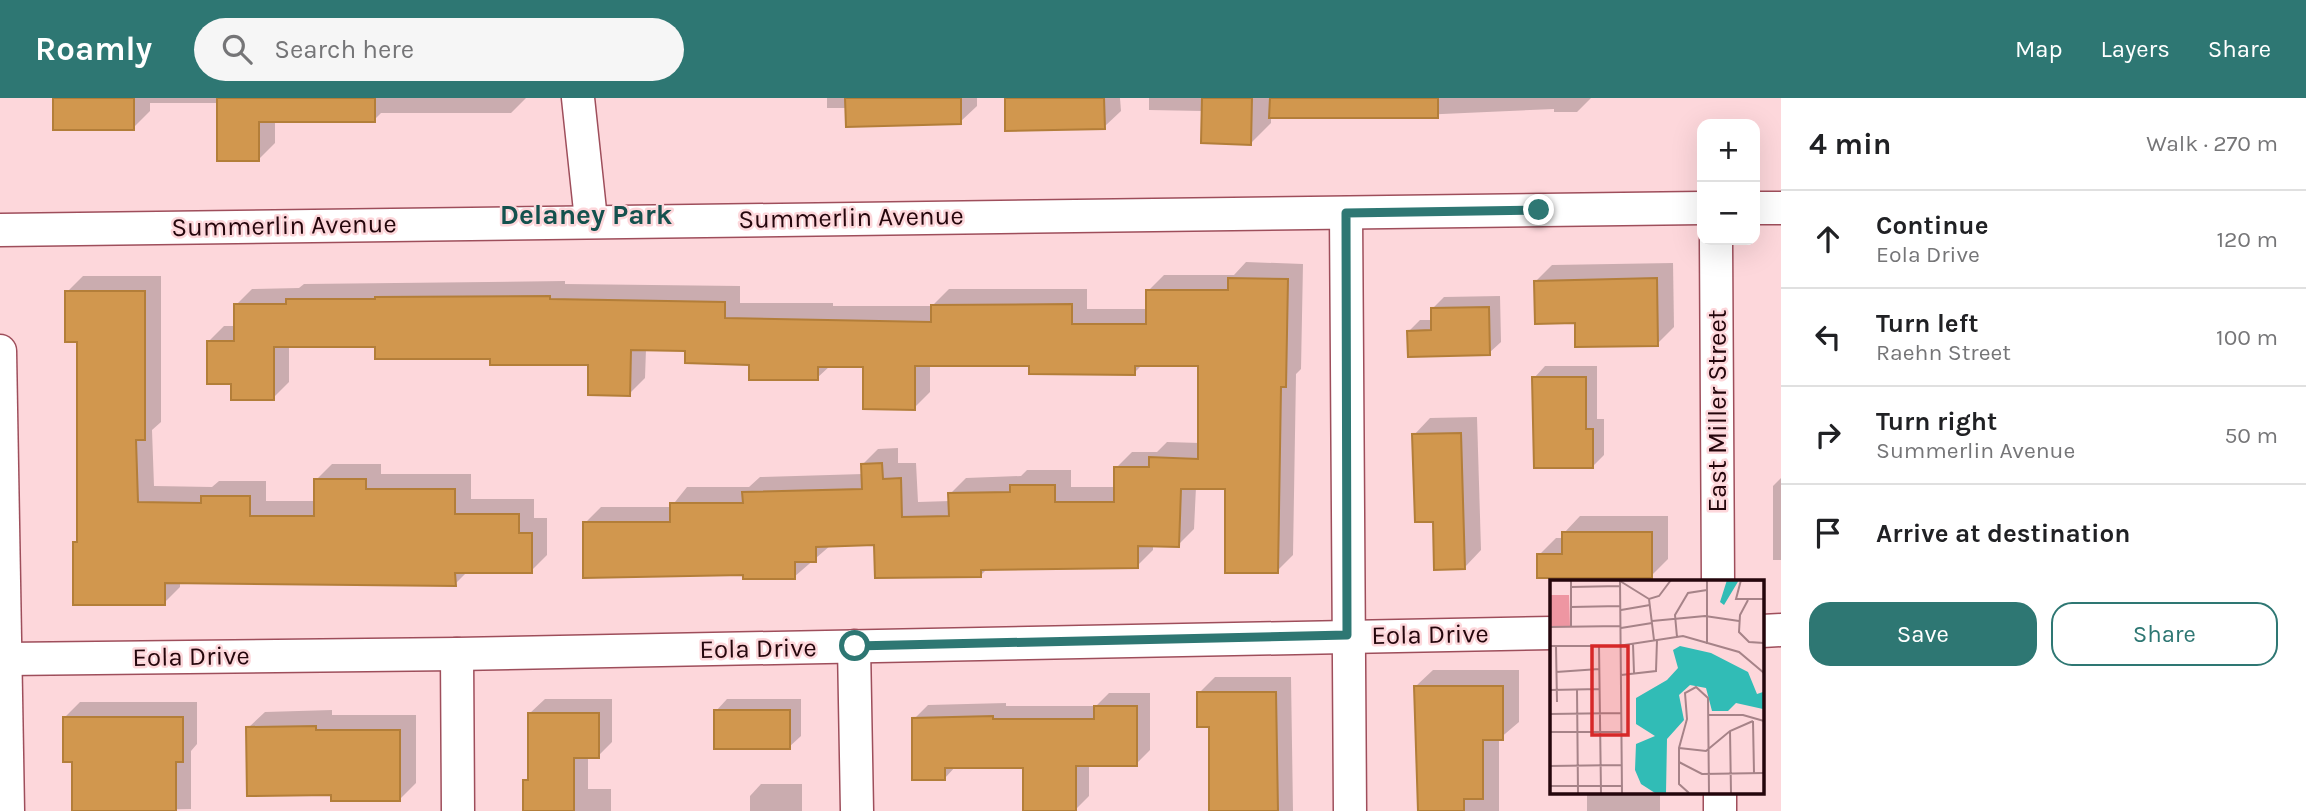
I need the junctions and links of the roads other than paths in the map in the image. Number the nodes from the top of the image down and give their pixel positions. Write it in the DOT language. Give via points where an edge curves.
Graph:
graph roads {
  1 [pos="578,98"];
  2 [pos="1697,208"];
  3 [pos="1760,208"];
  4 [pos="1781,208"];
  5 [pos="1346,213"];
  6 [pos="591,220"];
  7 [pos="0,230"];
  8 [pos="1716,245"];
  9 [pos="0,351"];
  10 [pos="1718,580"];
  11 [pos="1550,633"];
  12 [pos="1347,635"];
  13 [pos="855,646"];
  14 [pos="457,654"];
  15 [pos="6,659"];
  16 [pos="9,811"];
  17 [pos="458,811"];
  18 [pos="856,811"];
  19 [pos="1350,811"];
  1 -- 6 [label="street"];
  2 -- 5 [label="street, Summerlin Avenue"];
  3 -- 4 [label="street"];
  5 -- 6 [label="street, Summerlin Avenue"];
  5 -- 12 [label="street"];
  6 -- 7 [label="street, Summerlin Avenue"];
  8 -- 10 [label="street, East Miller Street"];
  9 -- 15 [label="street"];
  11 -- 12 [label="street, Eola Drive"];
  12 -- 13 [label="street, Eola Drive"];
  12 -- 19 [label="street"];
  13 -- 14 [label="street, Eola Drive"];
  13 -- 18 [label="street"];
  14 -- 15 [label="street, Eola Drive"];
  14 -- 17 [label="street"];
  15 -- 16 [label="street"];
}
